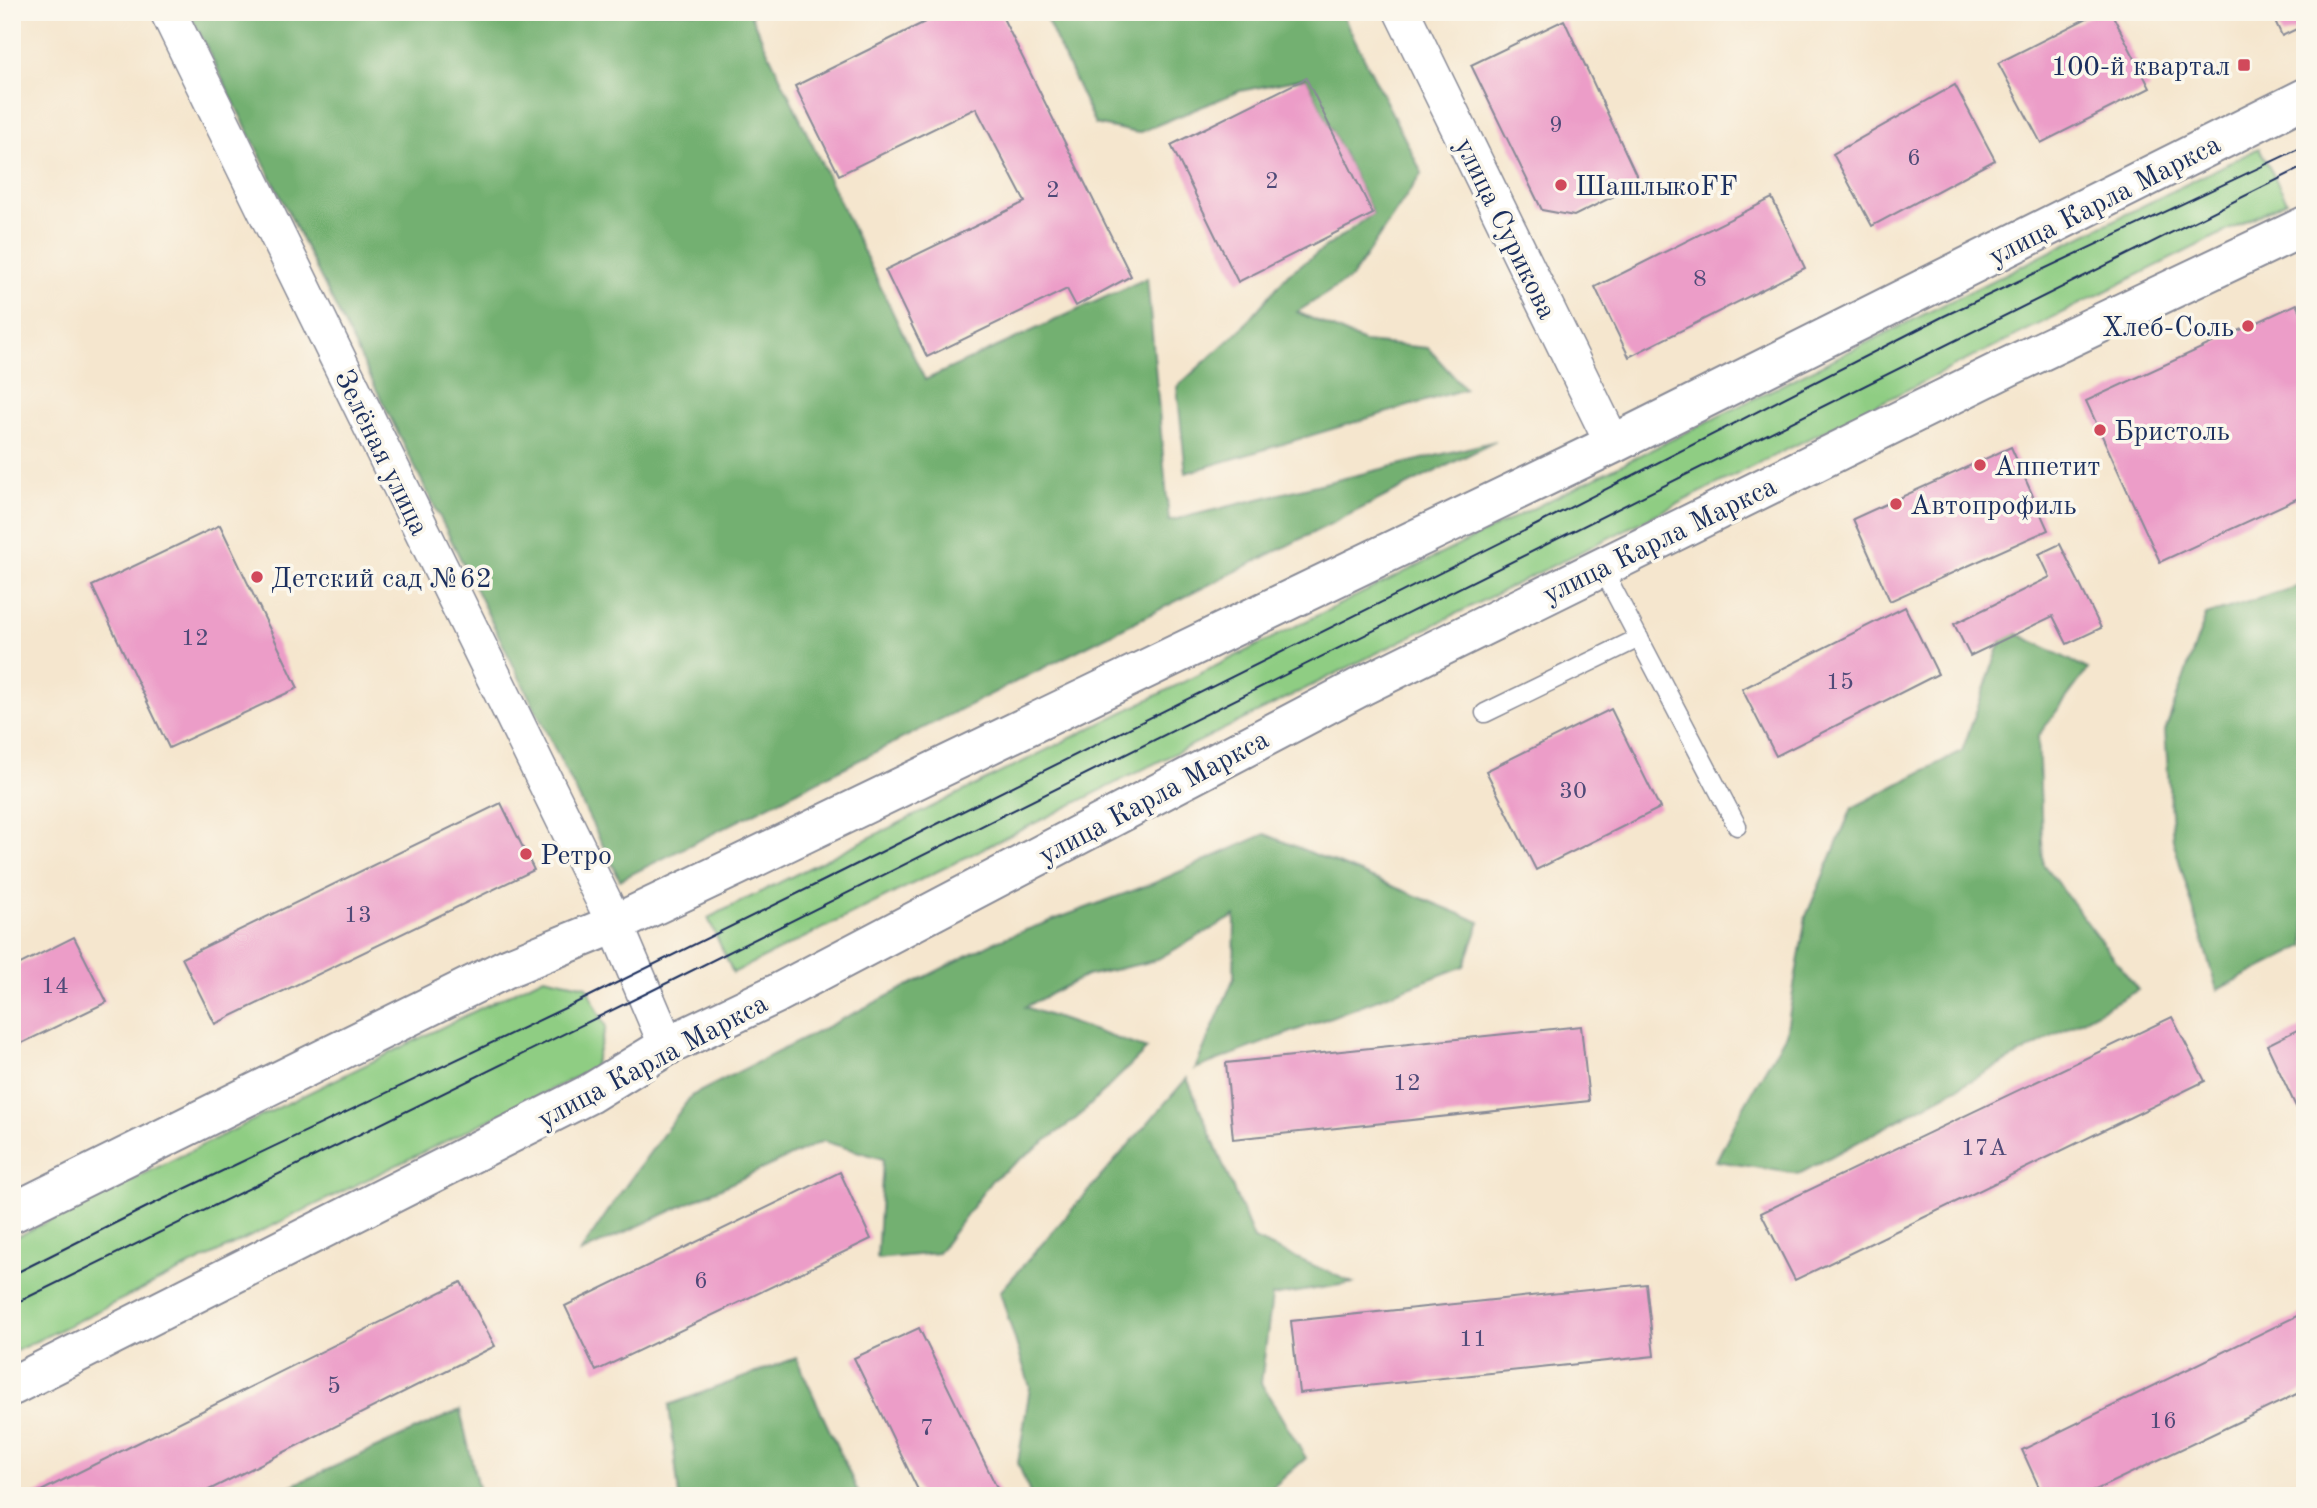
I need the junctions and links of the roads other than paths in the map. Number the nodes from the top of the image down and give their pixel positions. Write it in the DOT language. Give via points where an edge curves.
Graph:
graph roads {
  1 [pos="168,12"];
  2 [pos="1402,12"];
  3 [pos="2305,98"];
  4 [pos="2305,226"];
  5 [pos="1613,444"];
  6 [pos="1601,566"];
  7 [pos="1639,638"];
  8 [pos="1485,713"];
  9 [pos="1737,826"];
  10 [pos="615,924"];
  11 [pos="667,1046"];
  12 [pos="12,1213"];
  13 [pos="12,1386"];
  1 -- 10 [label="street, Зелёная улица"];
  2 -- 5 [label="street, улица Сурикова"];
  3 -- 5 [label="street, улица Карла Маркса"];
  4 -- 6 [label="street, улица Карла Маркса"];
  5 -- 10 [label="street, улица Карла Маркса"];
  6 -- 7 [label="lane"];
  6 -- 11 [label="street, улица Карла Маркса" via="1364,685 776,994"];
  7 -- 8 [label="lane"];
  7 -- 9 [label="lane"];
  10 -- 11 [label="street, Зелёная улица"];
  10 -- 12 [label="street, улица Карла Маркса" via="507,968"];
  11 -- 13 [label="street, улица Карла Маркса" via="589,1094"];
}
